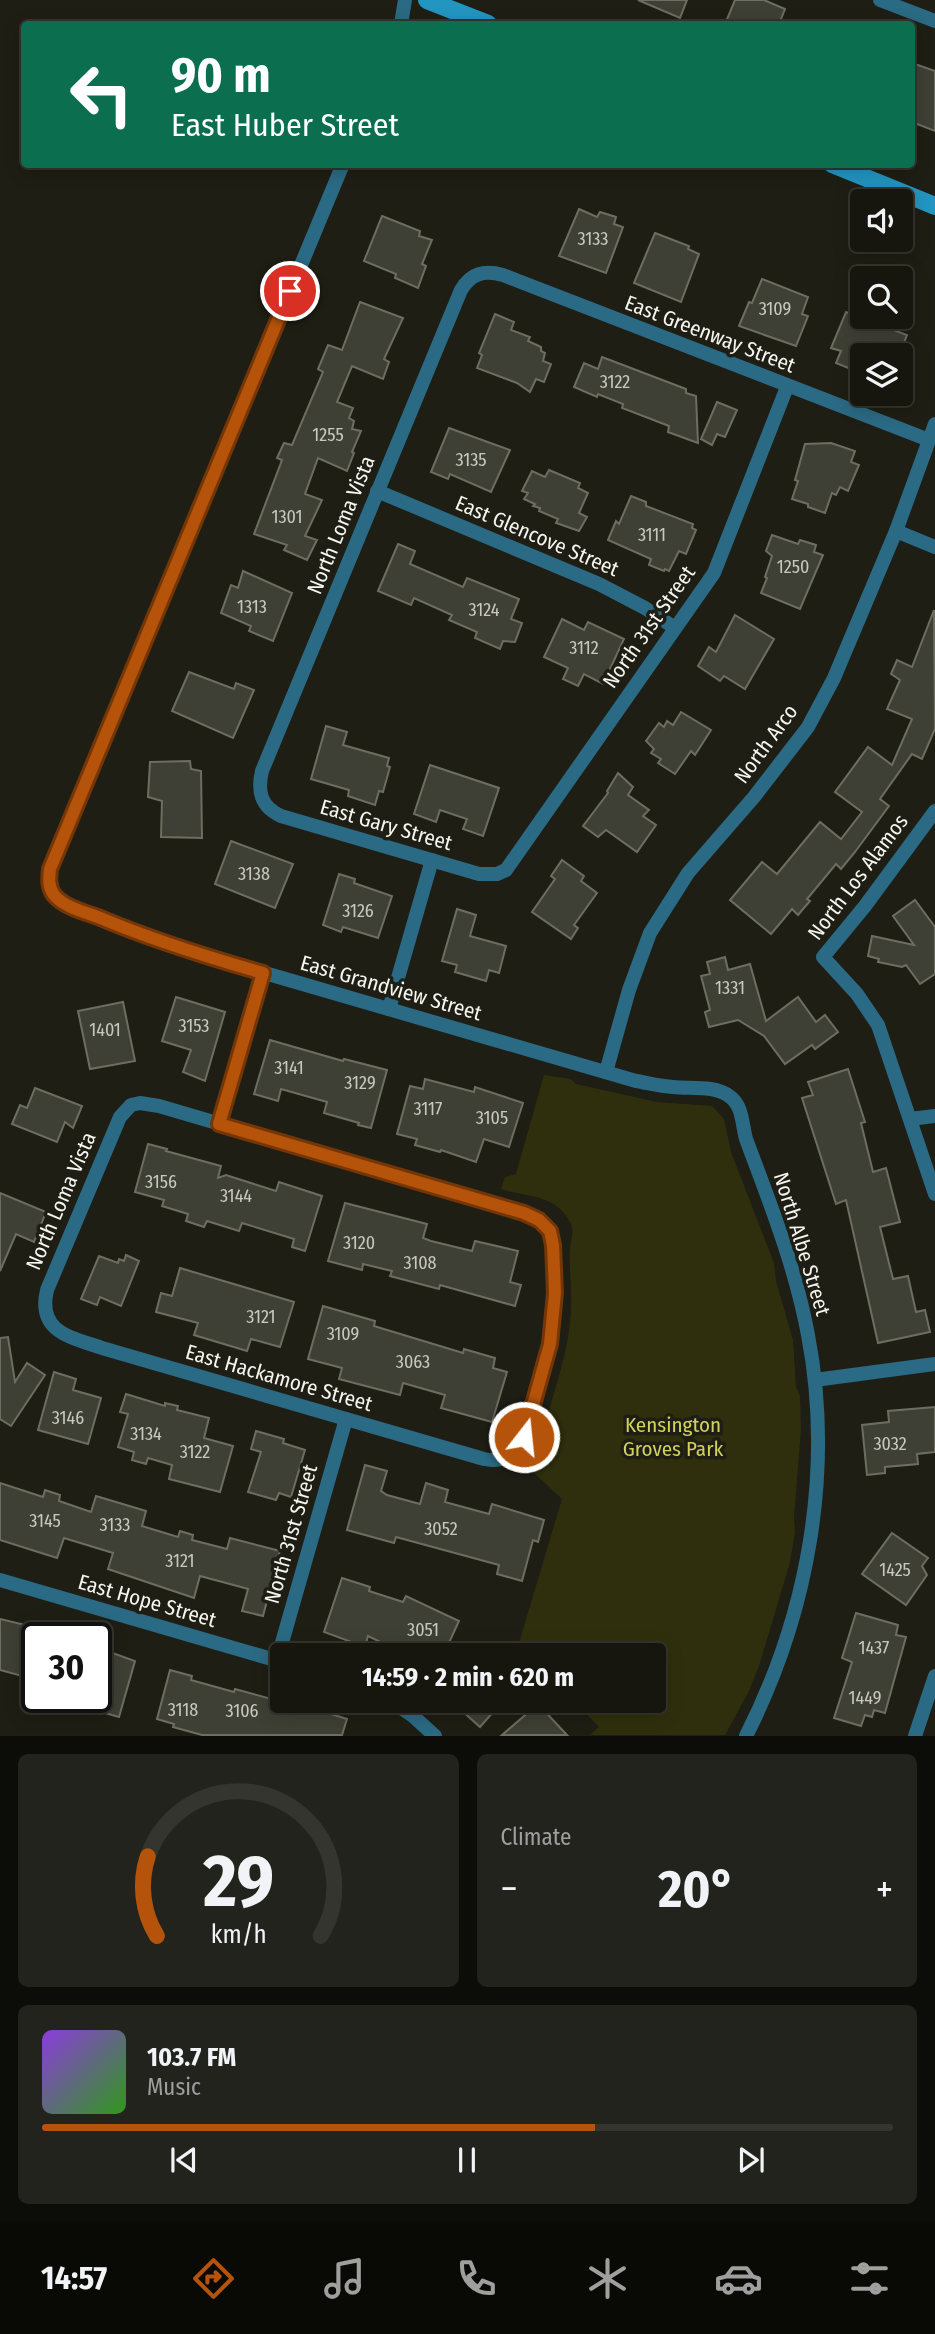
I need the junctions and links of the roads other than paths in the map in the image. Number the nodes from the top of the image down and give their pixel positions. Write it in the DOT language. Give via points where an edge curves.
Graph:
graph roads {
  1 [pos="405,0"];
  2 [pos="427,0"];
  3 [pos="880,0"];
  4 [pos="402,21"];
  5 [pos="480,21"];
  6 [pos="935,21"];
  7 [pos="341,168"];
  8 [pos="842,168"];
  9 [pos="935,206"];
  10 [pos="476,274"];
  11 [pos="787,387"];
  12 [pos="935,424"];
  13 [pos="929,440"];
  14 [pos="377,491"];
  15 [pos="896,531"];
  16 [pos="935,547"];
  17 [pos="675,628"];
  18 [pos="261,798"];
  19 [pos="935,811"];
  20 [pos="432,860"];
  21 [pos="506,870"];
  22 [pos="263,973"];
  23 [pos="389,1009"];
  24 [pos="606,1072"];
  25 [pos="935,1116"];
  26 [pos="911,1119"];
  27 [pos="219,1124"];
  28 [pos="935,1194"];
  29 [pos="46,1319"];
  30 [pos="935,1364"];
  31 [pos="815,1380"];
  32 [pos="346,1419"];
  33 [pos="0,1580"];
  34 [pos="284,1643"];
  35 [pos="270,1658"];
  36 [pos="935,1676"];
  37 [pos="409,1713"];
  38 [pos="435,1735"];
  39 [pos="746,1735"];
  40 [pos="915,1735"];
  1 -- 4 [label="street"];
  2 -- 5 [label="main road"];
  3 -- 6 [label="street"];
  7 -- 22 [label="street, East Grandview Street" via="50,869 52,891 69,906 130,931"];
  8 -- 9 [label="main road"];
  10 -- 11 [label="street, East Greenway Street" via="503,275"];
  10 -- 14 [label="street, North Loma Vista" via="461,290"];
  11 -- 13 [label="street, East Greenway Street"];
  11 -- 17 [label="street, North 31st Street" via="714,573"];
  12 -- 13 [label="street, North Arco"];
  13 -- 15 [label="street, North Arco"];
  14 -- 17 [label="street, East Glencove Street" via="630,598"];
  14 -- 18 [label="street, North Loma Vista" via="262,771"];
  15 -- 16 [label="street"];
  15 -- 24 [label="street, North Arco" via="834,678 808,727 688,873 650,933"];
  17 -- 21 [label="street, North 31st Street"];
  18 -- 20 [label="street, East Gary Street" via="281,816"];
  19 -- 26 [label="street, North Los Alamos" via="823,957 878,1025"];
  20 -- 21 [label="street, East Gary Street" via="479,874"];
  20 -- 23 [label="street"];
  22 -- 23 [label="street, East Grandview Street"];
  22 -- 27 [label="street"];
  23 -- 24 [label="street, East Grandview Street"];
  24 -- 31 [label="street, North Albe Street" via="654,1085 714,1090 735,1101 792,1268"];
  25 -- 26 [label="street"];
  26 -- 28 [label="street, North Los Alamos"];
  27 -- 29 [label="street, North Loma Vista" via="140,1103 120,1116 47,1290"];
  27 -- 32 [label="street, East Hackamore Street" via="524,1213 550,1231 555,1293 552,1336 524,1437 514,1452 499,1460 484,1459"];
  29 -- 32 [label="street, East Hackamore Street" via="59,1332 83,1342"];
  30 -- 31 [label="street"];
  31 -- 39 [label="street, North Albe Street" via="817,1476 804,1573 778,1663"];
  32 -- 34 [label="street, North 31st Street"];
  33 -- 35 [label="street, East Hope Street"];
  36 -- 40 [label="street"];
  37 -- 38 [label="street"];
}
